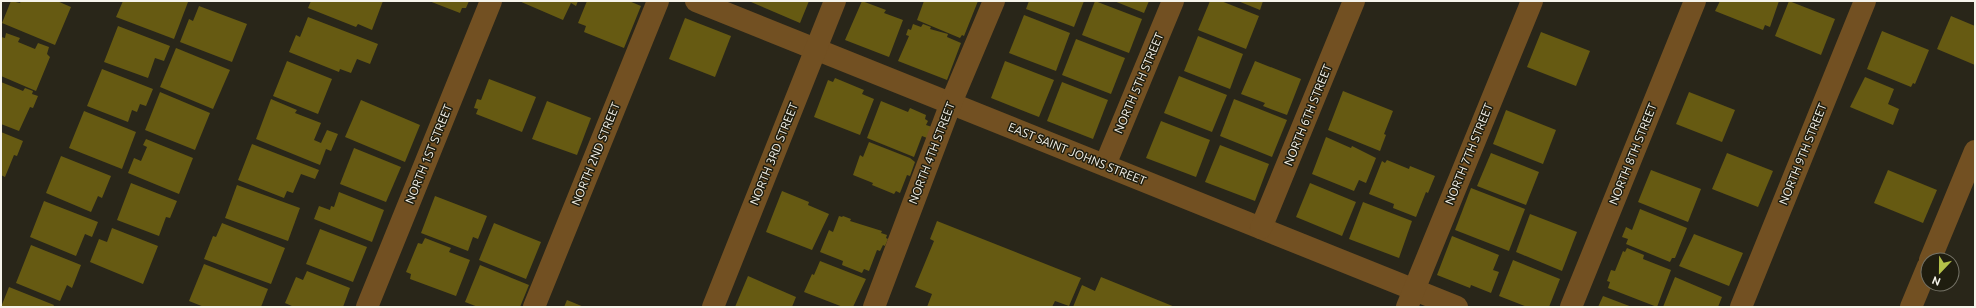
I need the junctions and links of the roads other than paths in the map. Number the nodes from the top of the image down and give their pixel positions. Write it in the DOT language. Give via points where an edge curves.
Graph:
graph roads {
  1 [pos="492,1"];
  2 [pos="658,1"];
  3 [pos="696,1"];
  4 [pos="835,1"];
  5 [pos="994,1"];
  6 [pos="1173,1"];
  7 [pos="1354,1"];
  8 [pos="1532,1"];
  9 [pos="1695,1"];
  10 [pos="1865,1"];
  11 [pos="816,49"];
  12 [pos="951,104"];
  13 [pos="1975,151"];
  14 [pos="1105,165"];
  15 [pos="1261,228"];
  16 [pos="1933,252"];
  17 [pos="1920,285"];
  18 [pos="1410,298"];
  19 [pos="367,307"];
  20 [pos="534,307"];
  21 [pos="713,307"];
  22 [pos="874,307"];
  23 [pos="1457,307"];
  24 [pos="1571,307"];
  25 [pos="1741,307"];
  26 [pos="1911,307"];
  1 -- 19 [label="lane, NORTH 1ST STREET"];
  2 -- 20 [label="lane, NORTH 2ND STREET"];
  3 -- 11 [label="lane, EAST SAINT JOHNS STREET"];
  4 -- 11 [label="lane, NORTH 3RD STREET"];
  5 -- 12 [label="lane, NORTH 4TH STREET"];
  6 -- 14 [label="lane, NORTH 5TH STREET"];
  7 -- 15 [label="lane, NORTH 6TH STREET"];
  8 -- 18 [label="lane, NORTH 7TH STREET"];
  9 -- 24 [label="lane, NORTH 8TH STREET"];
  10 -- 25 [label="lane, NORTH 9TH STREET"];
  11 -- 12 [label="lane, EAST SAINT JOHNS STREET"];
  11 -- 21 [label="lane, NORTH 3RD STREET"];
  12 -- 14 [label="lane, EAST SAINT JOHNS STREET"];
  12 -- 22 [label="lane, NORTH 4TH STREET"];
  13 -- 16 [label="lane"];
  14 -- 15 [label="lane, EAST SAINT JOHNS STREET"];
  15 -- 18 [label="lane, EAST SAINT JOHNS STREET"];
  17 -- 26 [label="lane"];
  18 -- 23 [label="lane, EAST SAINT JOHNS STREET"];
}
